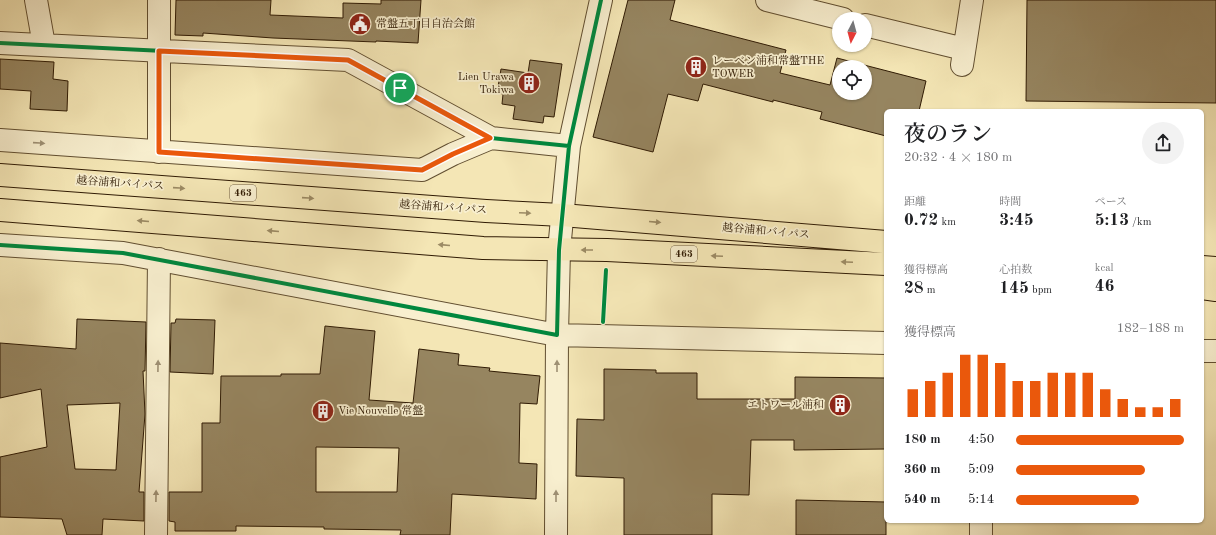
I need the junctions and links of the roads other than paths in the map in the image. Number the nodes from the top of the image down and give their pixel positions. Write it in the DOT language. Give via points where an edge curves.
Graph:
graph roads {
  1 [pos="36,0"];
  2 [pos="159,0"];
  3 [pos="601,0"];
  4 [pos="767,0"];
  5 [pos="972,0"];
  6 [pos="832,16"];
  7 [pos="872,26"];
  8 [pos="0,43"];
  9 [pos="44,45"];
  10 [pos="159,51"];
  11 [pos="490,138"];
  12 [pos="0,140"];
  13 [pos="569,146"];
  14 [pos="159,152"];
  15 [pos="0,175"];
  16 [pos="0,210"];
  17 [pos="562,215"];
  18 [pos="884,242"];
  19 [pos="0,245"];
  20 [pos="559,250"];
  21 [pos="159,259"];
  22 [pos="884,264"];
  23 [pos="1204,267"];
  24 [pos="1216,268"];
  25 [pos="1204,288"];
  26 [pos="1216,290"];
  27 [pos="557,335"];
  28 [pos="884,343"];
  29 [pos="1204,350"];
  30 [pos="1216,351"];
  31 [pos="981,523"];
  32 [pos="156,535"];
  33 [pos="556,535"];
  34 [pos="981,535"];
  1 -- 9 [label="street"];
  2 -- 10 [label="street"];
  3 -- 13 [label="street"];
  4 -- 6 [label="street"];
  5 -- 7 [label="street" via="963,57"];
  8 -- 9 [label="street"];
  9 -- 10 [label="street"];
  10 -- 11 [label="street" via="348,60"];
  10 -- 14 [label="street"];
  11 -- 13 [label="street"];
  11 -- 14 [label="street" via="422,170"];
  12 -- 14 [label="street, one-way"];
  13 -- 17 [label="street"];
  15 -- 17 [label="highway, 越谷浦和バイパス / 463, one-way"];
  20 -- 16 [label="highway, 463, one-way" via="483,248"];
  17 -- 18 [label="highway, 越谷浦和バイパス / 463, one-way"];
  17 -- 20 [label="street"];
  19 -- 21 [label="street" via="123,253"];
  22 -- 20 [label="highway, 463, one-way" via="606,250"];
  20 -- 27 [label="street"];
  21 -- 27 [label="street"];
  32 -- 21 [label="street, one-way"];
  23 -- 24 [label="highway"];
  25 -- 26 [label="highway"];
  27 -- 28 [label="street"];
  33 -- 27 [label="street, one-way"];
  29 -- 30 [label="street"];
  31 -- 34 [label="street"];
}
